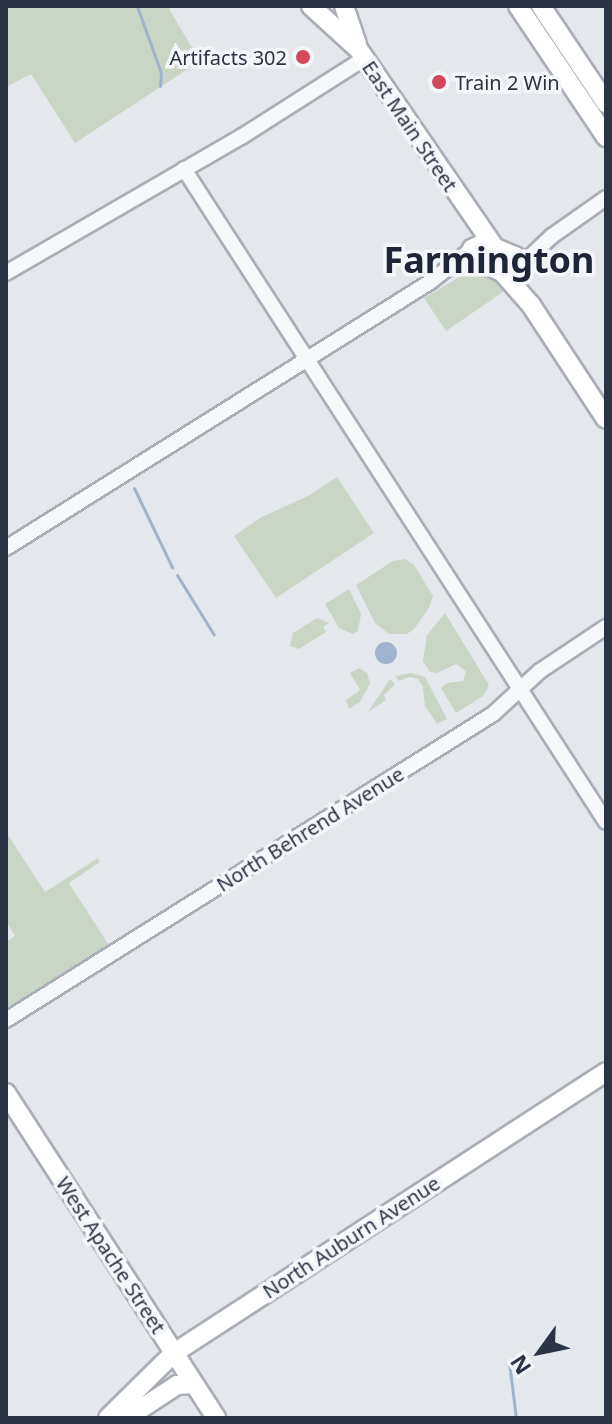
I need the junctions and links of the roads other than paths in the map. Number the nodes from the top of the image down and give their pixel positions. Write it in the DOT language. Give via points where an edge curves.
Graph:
graph roads {
  1 [pos="344,6"];
  2 [pos="518,6"];
  3 [pos="541,6"];
  4 [pos="318,12"];
  5 [pos="362,54"];
  6 [pos="606,103"];
  7 [pos="606,137"];
  8 [pos="184,169"];
  9 [pos="606,198"];
  10 [pos="461,202"];
  11 [pos="476,252"];
  12 [pos="509,262"];
  13 [pos="6,273"];
  14 [pos="306,359"];
  15 [pos="606,419"];
  16 [pos="6,548"];
  17 [pos="606,627"];
  18 [pos="520,690"];
  19 [pos="606,822"];
  20 [pos="6,1020"];
  21 [pos="606,1072"];
  22 [pos="6,1093"];
  23 [pos="174,1353"];
  24 [pos="194,1384"];
  25 [pos="108,1418"];
  26 [pos="116,1418"];
  27 [pos="216,1418"];
  1 -- 4 [label="main road" via="335,16"];
  1 -- 5 [label="main road, East Main Street"];
  2 -- 7 [label="main road"];
  3 -- 6 [label="main road"];
  4 -- 5 [label="main road, East Main Street"];
  5 -- 8 [label="street"];
  5 -- 10 [label="main road, East Main Street"];
  8 -- 13 [label="street"];
  8 -- 14 [label="street"];
  9 -- 12 [label="street"];
  10 -- 11 [label="main road, East Main Street"];
  10 -- 12 [label="main road, East Main Street"];
  11 -- 12 [label="main road"];
  11 -- 12 [label="main road" via="484,243"];
  11 -- 14 [label="street"];
  12 -- 15 [label="main road, East Main Street"];
  14 -- 16 [label="street"];
  14 -- 18 [label="street"];
  17 -- 18 [label="street, North Behrend Avenue"];
  18 -- 19 [label="street"];
  18 -- 20 [label="street, North Behrend Avenue" via="493,714"];
  21 -- 23 [label="main road, North Auburn Avenue"];
  22 -- 23 [label="main road, West Apache Street"];
  23 -- 24 [label="main road, West Apache Street"];
  23 -- 25 [label="main road, North Auburn Avenue"];
  24 -- 26 [label="main road" via="177,1385"];
  24 -- 27 [label="main road, West Apache Street"];
}
